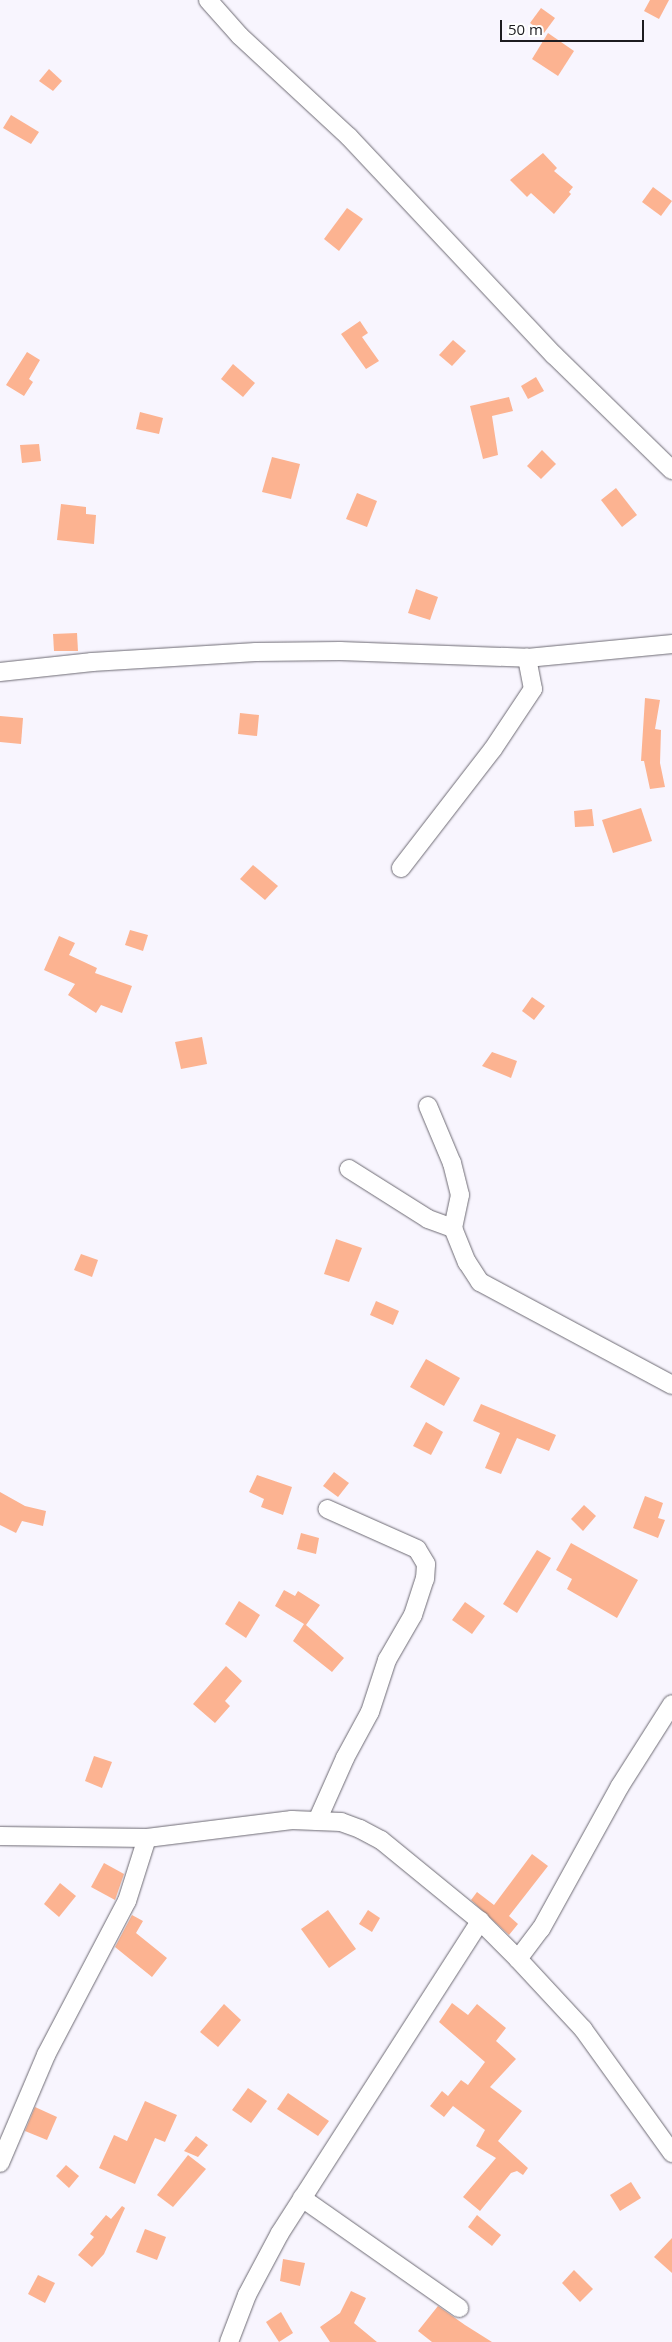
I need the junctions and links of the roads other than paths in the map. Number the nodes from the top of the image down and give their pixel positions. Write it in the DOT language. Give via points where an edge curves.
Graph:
graph roads {
  1 [pos="208,0"];
  2 [pos="672,470"];
  3 [pos="672,644"];
  4 [pos="526,658"];
  5 [pos="0,672"];
  6 [pos="401,868"];
  7 [pos="428,1106"];
  8 [pos="349,1169"];
  9 [pos="453,1228"];
  10 [pos="672,1385"];
  11 [pos="327,1509"];
  12 [pos="672,1704"];
  13 [pos="317,1821"];
  14 [pos="0,1836"];
  15 [pos="147,1838"];
  16 [pos="480,1921"];
  17 [pos="518,1959"];
  18 [pos="672,2153"];
  19 [pos="0,2163"];
  20 [pos="302,2198"];
  21 [pos="459,2308"];
  22 [pos="229,2342"];
  1 -- 2 [label="street" via="240,36 349,137 554,355"];
  3 -- 4 [label="street"];
  4 -- 5 [label="street" via="340,651 256,652 92,662"];
  4 -- 6 [label="street" via="533,689 493,748"];
  7 -- 9 [label="street" via="452,1163 460,1195"];
  8 -- 9 [label="street" via="428,1219"];
  9 -- 10 [label="street" via="467,1262 480,1282"];
  11 -- 13 [label="street" via="417,1549 426,1564 425,1579 413,1615 387,1660 370,1712"];
  12 -- 17 [label="street" via="620,1786 541,1929"];
  13 -- 15 [label="street" via="256,1822"];
  13 -- 16 [label="street" via="341,1822 381,1840"];
  14 -- 15 [label="street"];
  15 -- 19 [label="street" via="127,1901 46,2054"];
  16 -- 17 [label="street"];
  16 -- 20 [label="street"];
  17 -- 18 [label="street" via="583,2029"];
  20 -- 21 [label="street"];
  20 -- 22 [label="street" via="247,2295"];
}
